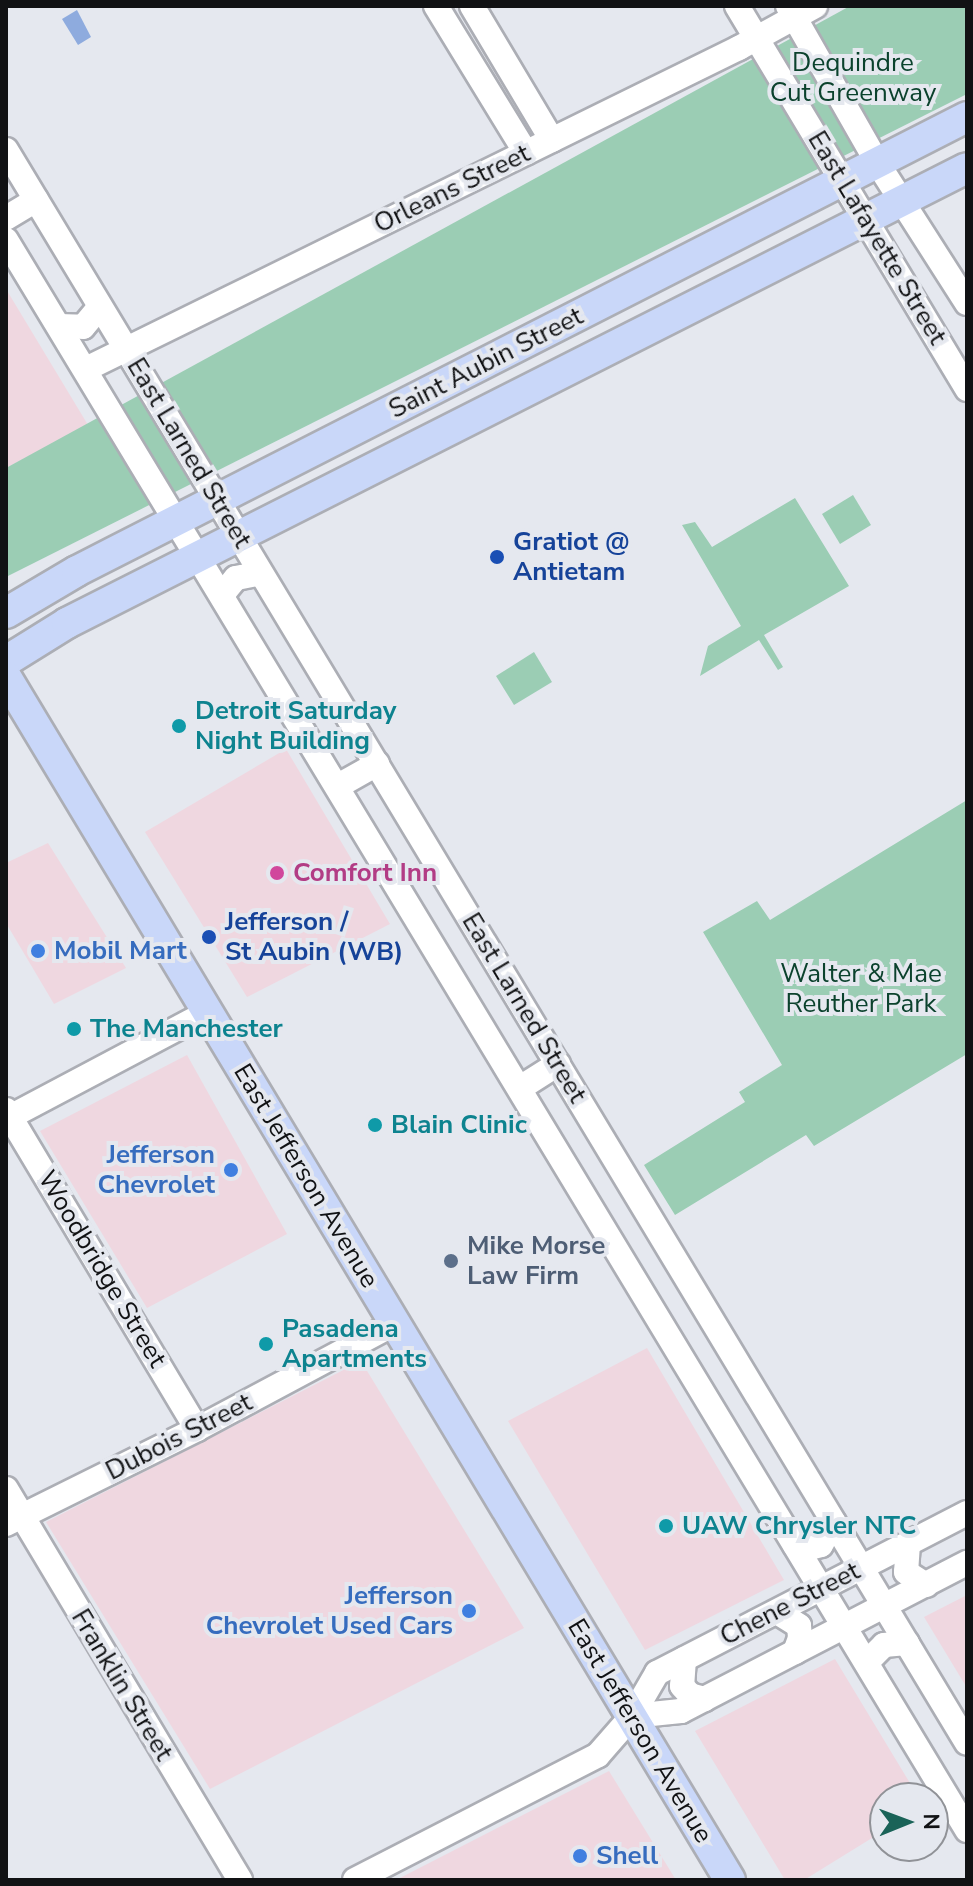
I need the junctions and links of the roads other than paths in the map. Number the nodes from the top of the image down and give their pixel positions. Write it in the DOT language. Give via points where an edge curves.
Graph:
graph roads {
  1 [pos="436,6"];
  2 [pos="472,6"];
  3 [pos="737,6"];
  4 [pos="799,10"];
  5 [pos="758,38"];
  6 [pos="967,117"];
  7 [pos="925,139"];
  8 [pos="552,140"];
  9 [pos="6,150"];
  10 [pos="526,153"];
  11 [pos="878,164"];
  12 [pos="956,173"];
  13 [pos="844,181"];
  14 [pos="36,200"];
  15 [pos="805,200"];
  16 [pos="902,201"];
  17 [pos="6,218"];
  18 [pos="866,220"];
  19 [pos="923,237"];
  20 [pos="6,240"];
  21 [pos="823,241"];
  22 [pos="893,266"];
  23 [pos="966,300"];
  24 [pos="100,307"];
  25 [pos="59,326"];
  26 [pos="534,338"];
  27 [pos="127,351"];
  28 [pos="86,369"];
  29 [pos="555,378"];
  30 [pos="967,389"];
  31 [pos="258,480"];
  32 [pos="218,500"];
  33 [pos="279,517"];
  34 [pos="177,520"];
  35 [pos="239,537"];
  36 [pos="140,540"];
  37 [pos="199,556"];
  38 [pos="261,573"];
  39 [pos="157,577"];
  40 [pos="222,595"];
  41 [pos="35,597"];
  42 [pos="6,613"];
  43 [pos="55,630"];
  44 [pos="6,661"];
  45 [pos="6,677"];
  46 [pos="377,764"];
  47 [pos="338,786"];
  48 [pos="208,1012"];
  49 [pos="558,1064"];
  50 [pos="520,1088"];
  51 [pos="7,1115"];
  52 [pos="394,1324"];
  53 [pos="197,1429"];
  54 [pos="6,1489"];
  55 [pos="967,1513"];
  56 [pos="14,1520"];
  57 [pos="834,1522"];
  58 [pos="908,1544"];
  59 [pos="795,1545"];
  60 [pos="967,1563"];
  61 [pos="860,1568"];
  62 [pos="926,1585"];
  63 [pos="821,1589"];
  64 [pos="884,1607"];
  65 [pos="777,1612"];
  66 [pos="845,1628"];
  67 [pos="907,1643"];
  68 [pos="795,1652"];
  69 [pos="684,1659"];
  70 [pos="867,1662"];
  71 [pos="704,1699"];
  72 [pos="632,1716"];
  73 [pos="967,1743"];
  74 [pos="967,1830"];
  75 [pos="240,1880"];
  76 [pos="355,1880"];
  77 [pos="730,1880"];
  1 -- 10 [label="street"];
  2 -- 8 [label="street"];
  3 -- 5 [label="street, East Lafayette Street"];
  4 -- 5 [label="street, Orleans Street"];
  4 -- 11 [label="street, East Lafayette Street" via="817,59"];
  5 -- 8 [label="street, Orleans Street"];
  5 -- 13 [label="street, East Lafayette Street"];
  6 -- 7 [label="main road, Saint Aubin Street"];
  7 -- 11 [label="main road, Saint Aubin Street"];
  7 -- 12 [label="main road" via="927,162"];
  8 -- 10 [label="street, Orleans Street"];
  9 -- 14 [label="street, East Larned Street"];
  10 -- 27 [label="street, Orleans Street"];
  11 -- 13 [label="main road, Saint Aubin Street"];
  11 -- 16 [label="street, East Lafayette Street"];
  12 -- 16 [label="main road, Saint Aubin Street"];
  13 -- 15 [label="main road, Saint Aubin Street"];
  13 -- 18 [label="street, East Lafayette Street"];
  14 -- 17 [label="street"];
  14 -- 24 [label="street, East Larned Street"];
  15 -- 21 [label="main road" via="821,219"];
  15 -- 26 [label="main road, Saint Aubin Street"];
  16 -- 18 [label="main road, Saint Aubin Street"];
  16 -- 19 [label="street, East Lafayette Street"];
  18 -- 21 [label="main road, Saint Aubin Street"];
  18 -- 22 [label="street, East Lafayette Street"];
  19 -- 22 [label="street" via="906,241"];
  19 -- 23 [label="street, East Lafayette Street"];
  20 -- 25 [label="street, East Larned Street"];
  21 -- 29 [label="main road, Saint Aubin Street"];
  22 -- 30 [label="street, East Lafayette Street"];
  24 -- 25 [label="street" via="83,327"];
  24 -- 27 [label="street, East Larned Street"];
  25 -- 28 [label="street, East Larned Street"];
  26 -- 29 [label="main road"];
  26 -- 31 [label="main road, Saint Aubin Street"];
  27 -- 28 [label="street, Orleans Street"];
  27 -- 32 [label="street, East Larned Street"];
  28 -- 34 [label="street, East Larned Street"];
  29 -- 33 [label="main road, Saint Aubin Street"];
  31 -- 32 [label="main road, Saint Aubin Street"];
  31 -- 33 [label="main road" via="262,502"];
  32 -- 34 [label="main road, Saint Aubin Street"];
  32 -- 35 [label="street, East Larned Street"];
  33 -- 35 [label="main road, Saint Aubin Street"];
  34 -- 36 [label="main road, Saint Aubin Street"];
  34 -- 37 [label="street, East Larned Street"];
  35 -- 37 [label="main road, Saint Aubin Street"];
  35 -- 38 [label="street, East Larned Street"];
  36 -- 39 [label="main road" via="155,556"];
  36 -- 41 [label="main road, Saint Aubin Street"];
  37 -- 39 [label="main road, Saint Aubin Street"];
  37 -- 40 [label="street, East Larned Street"];
  38 -- 40 [label="street" via="236,578"];
  38 -- 46 [label="street, East Larned Street"];
  39 -- 43 [label="main road, Saint Aubin Street"];
  40 -- 47 [label="street, East Larned Street"];
  41 -- 42 [label="main road, Saint Aubin Street"];
  41 -- 43 [label="main road" via="39,617"];
  43 -- 44 [label="main road, Saint Aubin Street"];
  45 -- 48 [label="main road, East Jefferson Avenue"];
  46 -- 47 [label="street"];
  46 -- 49 [label="street, East Larned Street"];
  47 -- 50 [label="street, East Larned Street"];
  48 -- 51 [label="street"];
  48 -- 52 [label="main road, East Jefferson Avenue"];
  49 -- 50 [label="street"];
  49 -- 57 [label="street, East Larned Street"];
  50 -- 59 [label="street, East Larned Street"];
  51 -- 53 [label="street, Woodbridge Street"];
  52 -- 53 [label="street, Dubois Street"];
  52 -- 72 [label="main road, East Jefferson Avenue"];
  53 -- 56 [label="street, Dubois Street"];
  54 -- 56 [label="street, Franklin Street"];
  55 -- 58 [label="street, Chene Street"];
  56 -- 75 [label="street, Franklin Street"];
  57 -- 59 [label="street" via="821,1545"];
  57 -- 61 [label="street, East Larned Street"];
  58 -- 61 [label="street, Chene Street"];
  58 -- 62 [label="street" via="906,1572"];
  59 -- 63 [label="street, East Larned Street"];
  60 -- 62 [label="street, Chene Street"];
  61 -- 63 [label="street, Chene Street"];
  61 -- 64 [label="street, East Larned Street"];
  62 -- 64 [label="street, Chene Street"];
  63 -- 65 [label="street, Chene Street"];
  63 -- 66 [label="street, East Larned Street"];
  64 -- 66 [label="street, Chene Street"];
  64 -- 67 [label="street, East Larned Street"];
  65 -- 68 [label="street" via="799,1626"];
  65 -- 69 [label="street, Chene Street"];
  66 -- 68 [label="street, Chene Street"];
  66 -- 70 [label="street, East Larned Street"];
  67 -- 70 [label="street" via="884,1645"];
  67 -- 73 [label="street, East Larned Street"];
  68 -- 71 [label="street, Chene Street"];
  69 -- 71 [label="street" via="682,1686"];
  69 -- 72 [label="street, Chene Street" via="654,1676"];
  70 -- 74 [label="street, East Larned Street"];
  71 -- 72 [label="street, Chene Street" via="681,1711"];
  72 -- 76 [label="street, Chene Street" via="598,1755"];
  72 -- 77 [label="main road, East Jefferson Avenue"];
}
